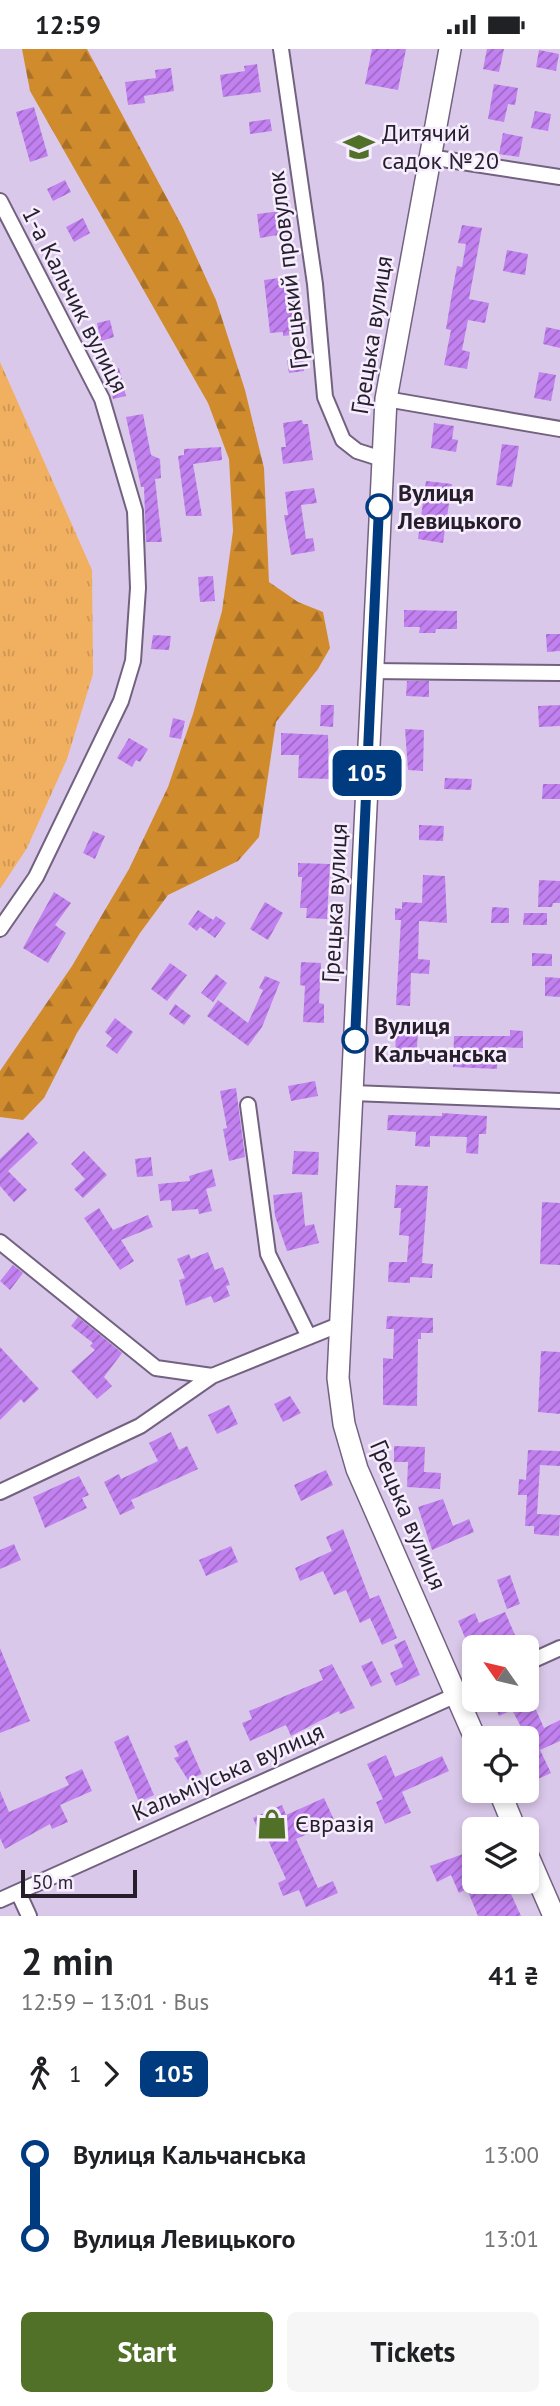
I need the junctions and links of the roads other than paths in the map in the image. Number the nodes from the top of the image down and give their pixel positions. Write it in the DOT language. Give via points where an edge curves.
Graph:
graph roads {
  1 [pos="281,49"];
  2 [pos="450,49"];
  3 [pos="429,157"];
  4 [pos="560,177"];
  5 [pos="0,201"];
  6 [pos="386,399"];
  7 [pos="560,429"];
  8 [pos="382,459"];
  9 [pos="371,671"];
  10 [pos="560,673"];
  11 [pos="0,929"];
  12 [pos="352,1093"];
  13 [pos="560,1101"];
  14 [pos="248,1105"];
  15 [pos="0,1242"];
  16 [pos="341,1324"];
  17 [pos="309,1337"];
  18 [pos="212,1376"];
  19 [pos="0,1492"];
  20 [pos="560,1648"];
  21 [pos="539,1658"];
  22 [pos="462,1685"];
  23 [pos="462,1692"];
  24 [pos="539,1876"];
  25 [pos="18,1892"];
  26 [pos="0,1900"];
  27 [pos="553,1902"];
  28 [pos="29,1916"];
  1 -- 8 [label="street, Грецький провулок" via="315,284 325,397 344,440 357,451"];
  2 -- 3 [label="street, Грецька вулиця"];
  3 -- 4 [label="street"];
  3 -- 6 [label="street, Грецька вулиця"];
  5 -- 11 [label="street, 1-а Кальчик вулиця" via="102,399 135,511 138,588 133,661 121,701 36,877"];
  6 -- 7 [label="street"];
  6 -- 8 [label="street, Грецька вулиця"];
  8 -- 9 [label="street, Грецька вулиця"];
  9 -- 10 [label="street"];
  9 -- 12 [label="street, Грецька вулиця"];
  12 -- 13 [label="street"];
  12 -- 16 [label="street, Грецька вулиця"];
  14 -- 17 [label="street" via="268,1254"];
  15 -- 18 [label="street" via="156,1368"];
  16 -- 17 [label="street"];
  16 -- 22 [label="street, Грецька вулиця" via="338,1378 344,1424 357,1469"];
  17 -- 18 [label="street"];
  18 -- 19 [label="street" via="140,1426"];
  20 -- 21 [label="street"];
  23 -- 25 [label="street, Кальміуська вулиця"];
  24 -- 27 [label="street"];
  25 -- 26 [label="street, Кальміуська вулиця"];
  25 -- 28 [label="street"];
}
